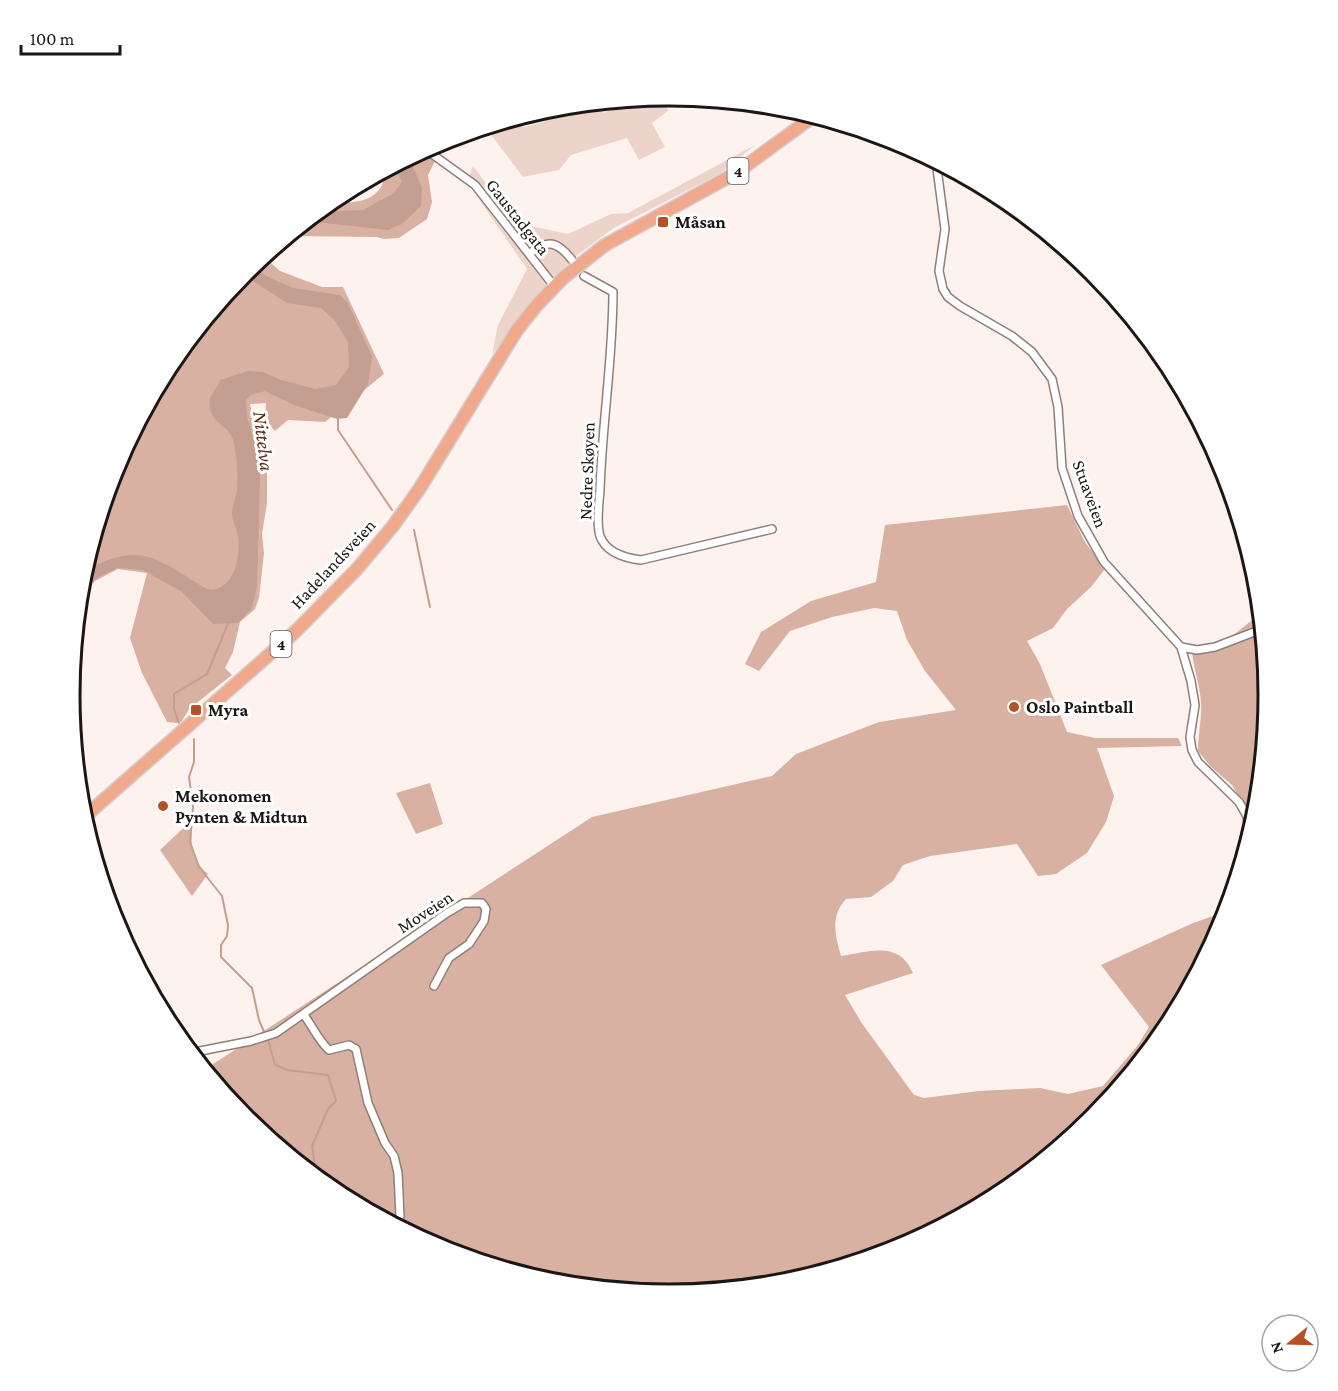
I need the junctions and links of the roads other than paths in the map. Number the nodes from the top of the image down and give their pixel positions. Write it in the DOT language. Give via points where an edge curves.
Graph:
graph roads {
  1 [pos="806,122"];
  2 [pos="434,155"];
  3 [pos="937,171"];
  4 [pos="529,254"];
  5 [pos="572,260"];
  6 [pos="584,276"];
  7 [pos="554,286"];
  8 [pos="772,529"];
  9 [pos="1254,633"];
  10 [pos="1181,647"];
  11 [pos="91,811"];
  12 [pos="1246,816"];
  13 [pos="434,986"];
  14 [pos="304,1015"];
  15 [pos="199,1051"];
  16 [pos="399,1219"];
  1 -- 7 [label="highway, 4" via="729,177 605,245"];
  2 -- 4 [label="street, Gaustadgata" via="475,185"];
  3 -- 10 [label="street, Stuaveien" via="945,229 939,271 943,289 960,306 1012,336 1044,365 1056,393 1062,468 1087,534 1111,571"];
  4 -- 5 [label="street" via="539,246 553,244"];
  4 -- 7 [label="street, Gaustadgata"];
  6 -- 8 [label="street, Nedre Skøyen" via="613,292 600,476 599,534 605,546 626,558 641,560"];
  7 -- 11 [label="highway, Hadelandsveien / 4" via="517,330 416,494 357,569 289,637"];
  9 -- 10 [label="street" via="1215,647"];
  10 -- 12 [label="street, Stuaveien" via="1194,699 1192,750 1198,762 1239,802"];
  13 -- 14 [label="street, Moveien" via="449,958 469,944 484,921 486,909 482,903 464,903 447,913"];
  14 -- 15 [label="street, Moveien" via="276,1033"];
  14 -- 16 [label="street" via="329,1050 349,1045 356,1049 368,1103 384,1143 394,1156"];
}
